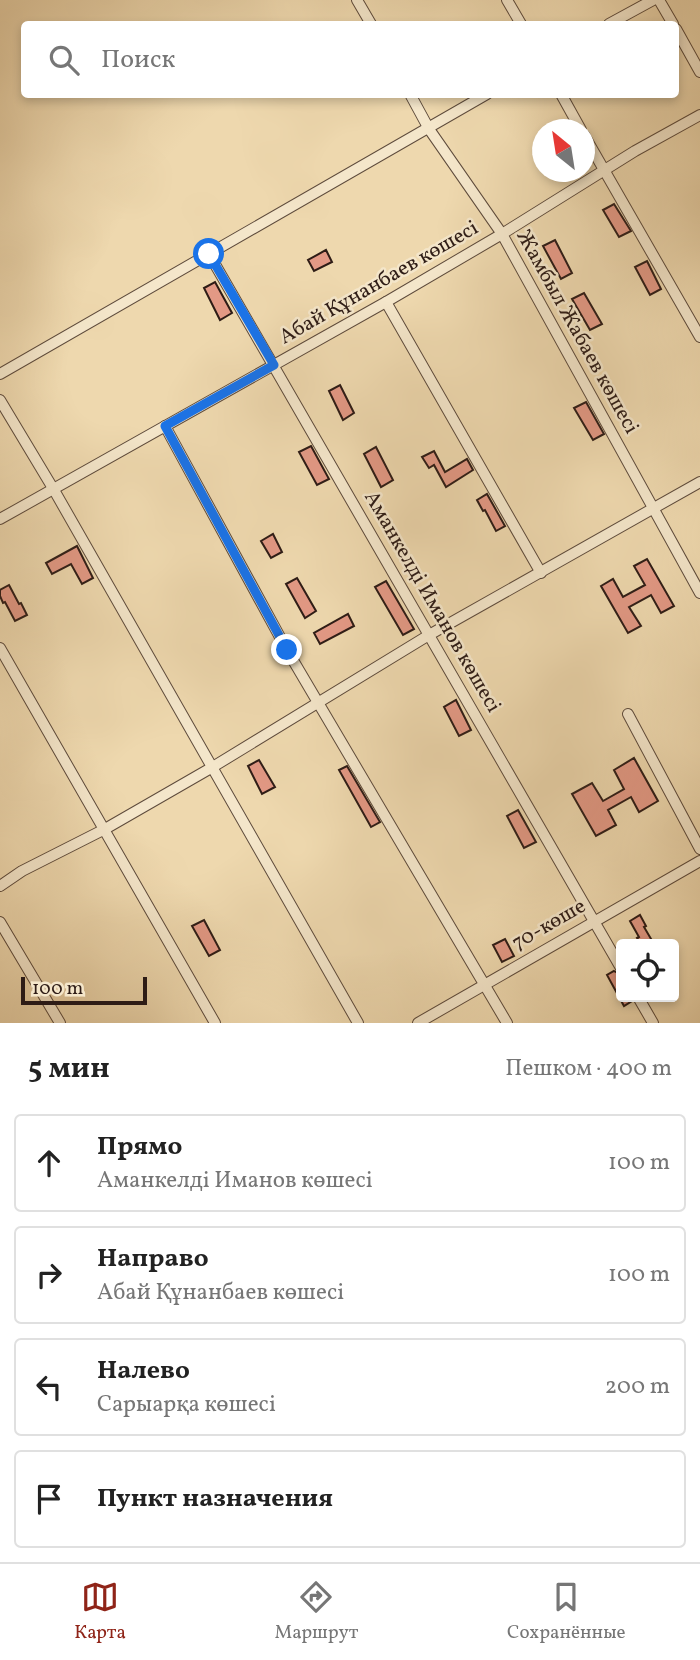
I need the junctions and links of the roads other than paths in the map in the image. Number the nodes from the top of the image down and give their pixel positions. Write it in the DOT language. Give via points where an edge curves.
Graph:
graph roads {
  1 [pos="358,0"];
  2 [pos="507,0"];
  3 [pos="653,0"];
  4 [pos="659,0"];
  5 [pos="369,21"];
  6 [pos="519,21"];
  7 [pos="614,21"];
  8 [pos="671,21"];
  9 [pos="679,36"];
  10 [pos="700,72"];
  11 [pos="412,98"];
  12 [pos="480,98"];
  13 [pos="563,98"];
  14 [pos="700,115"];
  15 [pos="575,119"];
  16 [pos="429,128"];
  17 [pos="595,154"];
  18 [pos="604,170"];
  19 [pos="502,234"];
  20 [pos="209,254"];
  21 [pos="386,302"];
  22 [pos="700,337"];
  23 [pos="274,365"];
  24 [pos="0,374"];
  25 [pos="0,400"];
  26 [pos="165,426"];
  27 [pos="700,482"];
  28 [pos="54,490"];
  29 [pos="653,509"];
  30 [pos="0,519"];
  31 [pos="541,573"];
  32 [pos="700,593"];
  33 [pos="429,635"];
  34 [pos="0,648"];
  35 [pos="318,702"];
  36 [pos="628,714"];
  37 [pos="211,768"];
  38 [pos="105,829"];
  39 [pos="700,849"];
  40 [pos="700,861"];
  41 [pos="0,886"];
  42 [pos="0,922"];
  43 [pos="594,922"];
  44 [pos="616,959"];
  45 [pos="485,984"];
  46 [pos="641,1002"];
  47 [pos="60,1023"];
  48 [pos="215,1023"];
  49 [pos="358,1023"];
  50 [pos="418,1023"];
  51 [pos="507,1023"];
  52 [pos="653,1023"];
  1 -- 5 [label="street"];
  2 -- 6 [label="street"];
  3 -- 7 [label="street"];
  4 -- 8 [label="street"];
  9 -- 10 [label="street"];
  11 -- 16 [label="street, Жамбыл Жабаев көшесі"];
  12 -- 16 [label="street"];
  13 -- 15 [label="street"];
  14 -- 18 [label="street, Абай Құнанбаев көшесі"];
  16 -- 19 [label="street, Жамбыл Жабаев көшесі"];
  16 -- 20 [label="street"];
  17 -- 18 [label="street"];
  18 -- 19 [label="street, Абай Құнанбаев көшесі"];
  18 -- 22 [label="street"];
  19 -- 21 [label="street, Абай Құнанбаев көшесі"];
  19 -- 29 [label="street, Жамбыл Жабаев көшесі"];
  20 -- 23 [label="street, Аманкелді Иманов көшесі"];
  20 -- 24 [label="street"];
  21 -- 23 [label="street, Абай Құнанбаев көшесі"];
  21 -- 31 [label="street"];
  23 -- 26 [label="street, Абай Құнанбаев көшесі"];
  23 -- 33 [label="street, Аманкелді Иманов көшесі"];
  25 -- 28 [label="street"];
  26 -- 28 [label="street, Абай Құнанбаев көшесі"];
  26 -- 35 [label="street"];
  27 -- 29 [label="street"];
  28 -- 30 [label="street, Абай Құнанбаев көшесі"];
  28 -- 37 [label="street"];
  29 -- 31 [label="street"];
  29 -- 32 [label="street, Жамбыл Жабаев көшесі"];
  31 -- 33 [label="street"];
  33 -- 35 [label="street"];
  33 -- 43 [label="street, Аманкелді Иманов көшесі"];
  34 -- 38 [label="street"];
  35 -- 37 [label="street"];
  35 -- 45 [label="street"];
  36 -- 39 [label="street"];
  37 -- 38 [label="street"];
  37 -- 49 [label="street"];
  38 -- 41 [label="street"];
  38 -- 48 [label="street"];
  40 -- 43 [label="street, 70-көше"];
  42 -- 47 [label="street"];
  43 -- 44 [label="street, Аманкелді Иманов көшесі"];
  43 -- 45 [label="street, 70-көше"];
  45 -- 50 [label="street, 70-көше"];
  45 -- 51 [label="street"];
  46 -- 52 [label="street"];
}
